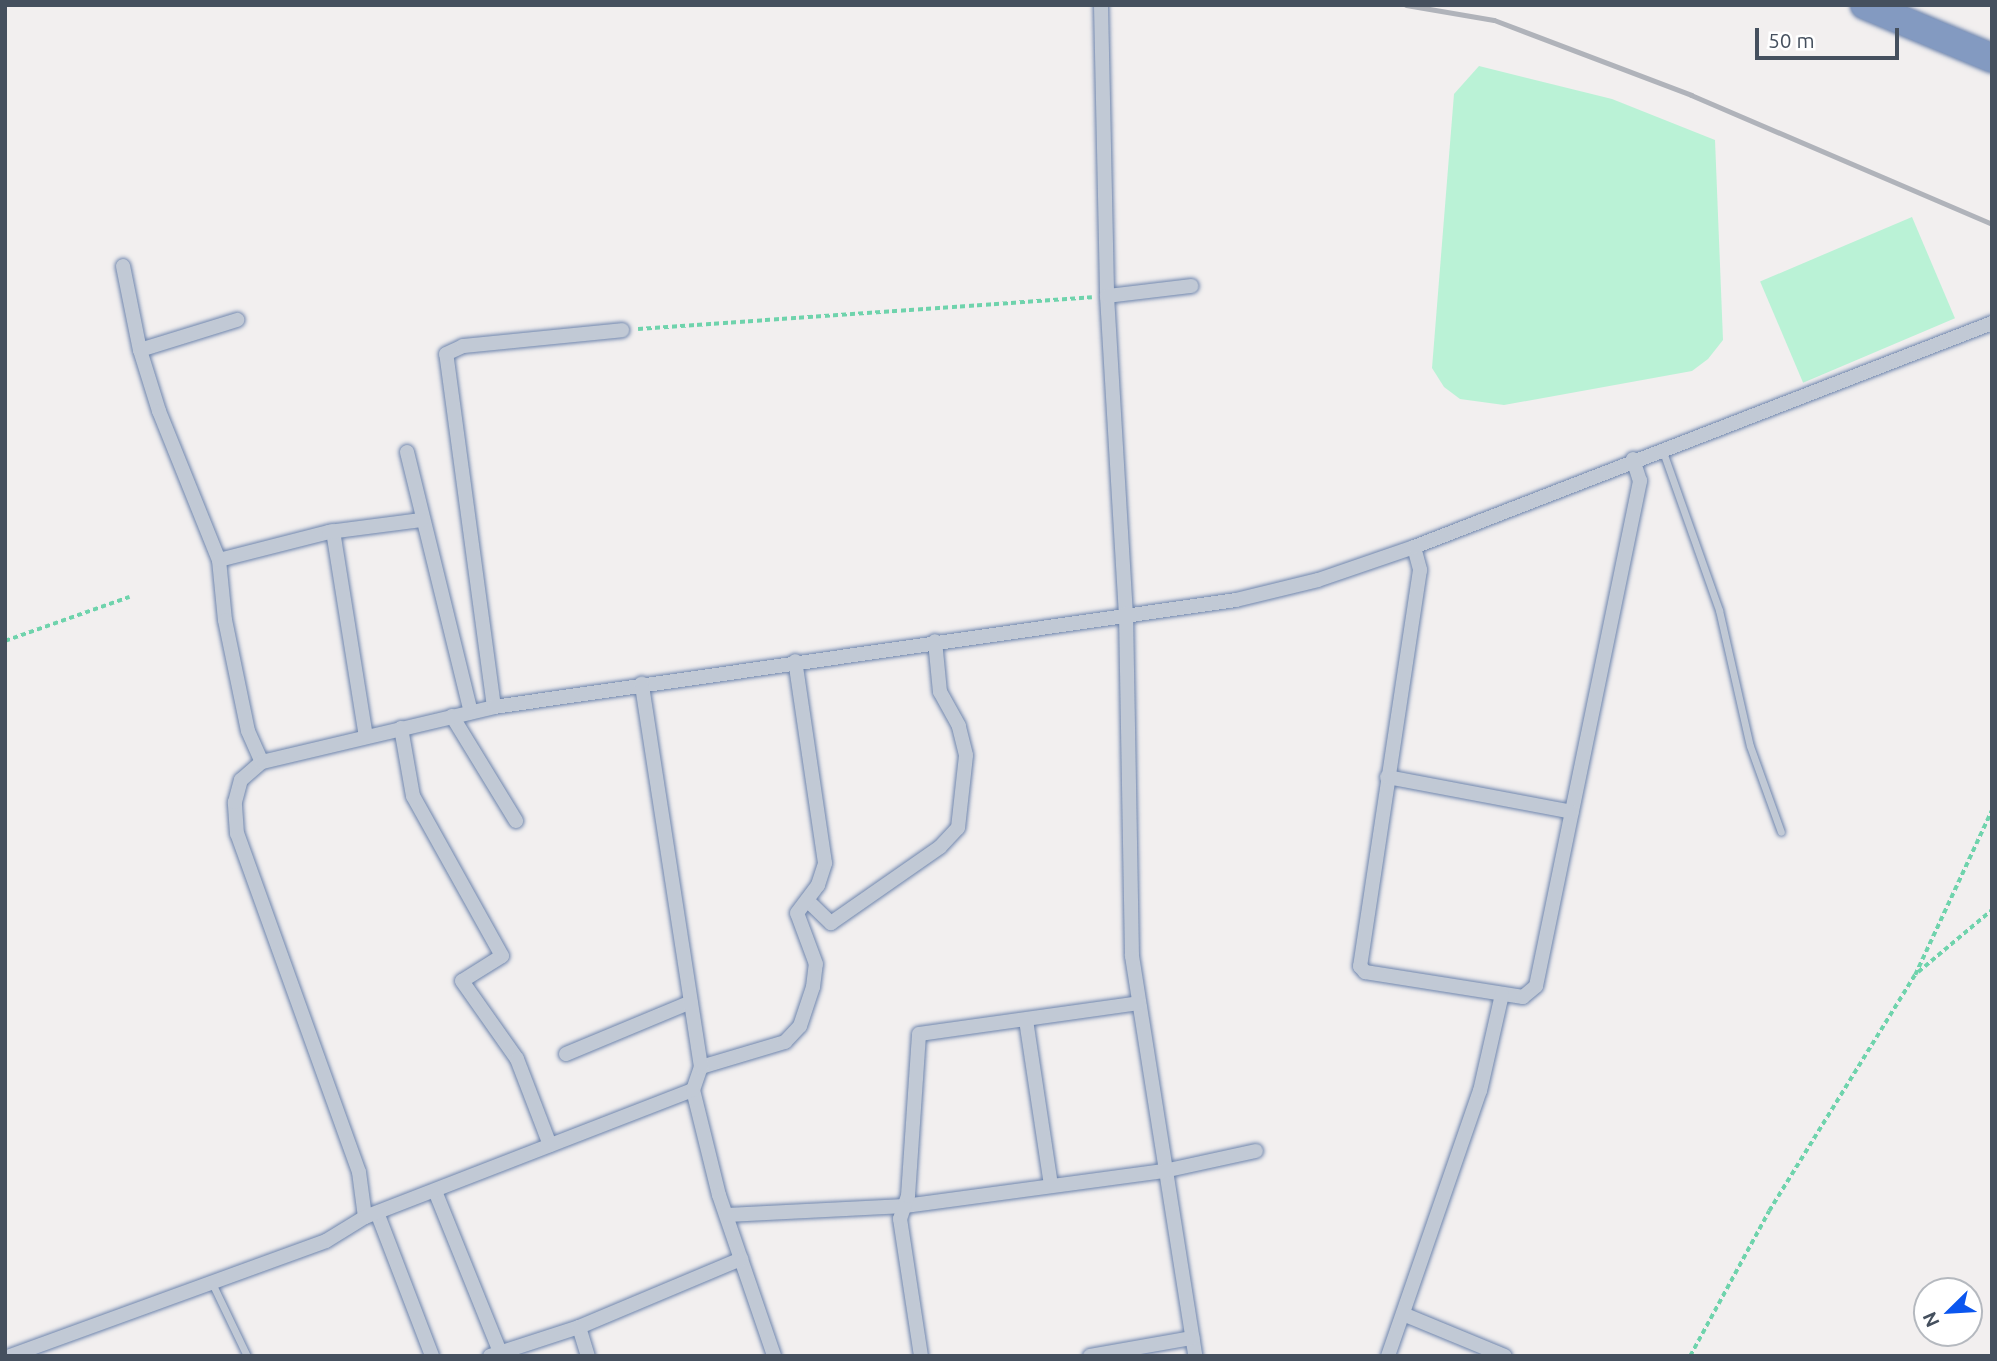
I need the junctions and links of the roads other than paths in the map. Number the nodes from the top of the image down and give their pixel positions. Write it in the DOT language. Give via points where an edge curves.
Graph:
graph roads {
  1 [pos="1101,5"];
  2 [pos="1865,5"];
  3 [pos="1906,5"];
  4 [pos="1992,49"];
  5 [pos="1992,58"];
  6 [pos="123,265"];
  7 [pos="1191,285"];
  8 [pos="1107,296"];
  9 [pos="237,320"];
  10 [pos="1992,323"];
  11 [pos="622,330"];
  12 [pos="140,350"];
  13 [pos="1661,448"];
  14 [pos="407,452"];
  15 [pos="1633,459"];
  16 [pos="421,520"];
  17 [pos="333,531"];
  18 [pos="1414,547"];
  19 [pos="219,560"];
  20 [pos="1126,614"];
  21 [pos="934,641"];
  22 [pos="795,662"];
  23 [pos="642,684"];
  24 [pos="494,707"];
  25 [pos="471,712"];
  26 [pos="452,716"];
  27 [pos="401,728"];
  28 [pos="366,736"];
  29 [pos="262,762"];
  30 [pos="1387,777"];
  31 [pos="1572,812"];
  32 [pos="516,821"];
  33 [pos="1781,832"];
  34 [pos="808,901"];
  35 [pos="1502,994"];
  36 [pos="691,1002"];
  37 [pos="1139,1003"];
  38 [pos="1026,1020"];
  39 [pos="565,1054"];
  40 [pos="701,1067"];
  41 [pos="693,1090"];
  42 [pos="550,1145"];
  43 [pos="1256,1151"];
  44 [pos="1164,1171"];
  45 [pos="1051,1185"];
  46 [pos="435,1191"];
  47 [pos="905,1206"];
  48 [pos="727,1215"];
  49 [pos="371,1216"];
  50 [pos="741,1259"];
  51 [pos="212,1283"];
  52 [pos="1403,1314"];
  53 [pos="579,1328"];
  54 [pos="1192,1338"];
  55 [pos="1133,1352"];
  56 [pos="495,1354"];
  57 [pos="10,1356"];
  58 [pos="247,1356"];
  59 [pos="432,1356"];
  60 [pos="588,1356"];
  61 [pos="774,1356"];
  62 [pos="921,1356"];
  63 [pos="1090,1356"];
  64 [pos="1195,1356"];
  65 [pos="1388,1356"];
  66 [pos="1505,1356"];
  1 -- 8 [label="street"];
  2 -- 5 [label="highway"];
  3 -- 4 [label="highway"];
  6 -- 12 [label="street"];
  7 -- 8 [label="street"];
  8 -- 20 [label="street"];
  9 -- 12 [label="street"];
  10 -- 13 [label="street"];
  11 -- 24 [label="street" via="463,346 446,354"];
  12 -- 19 [label="street"];
  13 -- 15 [label="street"];
  13 -- 33 [label="lane" via="1720,610 1750,746"];
  14 -- 16 [label="street"];
  15 -- 18 [label="street"];
  15 -- 31 [label="street" via="1640,481"];
  16 -- 17 [label="street"];
  16 -- 25 [label="street"];
  17 -- 19 [label="street"];
  17 -- 28 [label="street"];
  18 -- 20 [label="street" via="1318,580 1236,600"];
  18 -- 30 [label="street" via="1420,570"];
  19 -- 29 [label="street" via="225,620 248,731"];
  20 -- 21 [label="street"];
  20 -- 37 [label="street" via="1132,956"];
  21 -- 22 [label="street"];
  21 -- 34 [label="street" via="940,692 959,726 966,755 958,828 940,847 831,923"];
  22 -- 23 [label="street"];
  22 -- 34 [label="street" via="825,863"];
  23 -- 24 [label="street"];
  23 -- 36 [label="street"];
  24 -- 25 [label="street"];
  25 -- 26 [label="street"];
  26 -- 27 [label="street"];
  26 -- 32 [label="street"];
  27 -- 28 [label="street"];
  27 -- 42 [label="street" via="413,796 502,956 462,981 517,1059"];
  28 -- 29 [label="street"];
  29 -- 49 [label="street" via="240,780 235,802 237,834"];
  30 -- 31 [label="street"];
  30 -- 35 [label="street" via="1361,969"];
  31 -- 35 [label="street" via="1536,986 1523,997"];
  34 -- 40 [label="street" via="797,913 816,964 800,1026 785,1042 767,1050"];
  35 -- 52 [label="street" via="1480,1091"];
  36 -- 39 [label="street"];
  36 -- 40 [label="street"];
  37 -- 38 [label="street"];
  37 -- 44 [label="street"];
  38 -- 45 [label="street"];
  38 -- 47 [label="street" via="919,1034"];
  40 -- 41 [label="street"];
  41 -- 42 [label="street"];
  41 -- 48 [label="street"];
  42 -- 46 [label="street"];
  43 -- 44 [label="street"];
  44 -- 45 [label="street"];
  44 -- 54 [label="street"];
  45 -- 47 [label="street"];
  46 -- 49 [label="street"];
  46 -- 56 [label="street"];
  47 -- 48 [label="street"];
  47 -- 62 [label="street" via="900,1219"];
  48 -- 50 [label="street"];
  49 -- 51 [label="street" via="326,1241"];
  49 -- 59 [label="street"];
  50 -- 53 [label="street"];
  50 -- 61 [label="street"];
  51 -- 57 [label="street"];
  51 -- 58 [label="lane"];
  52 -- 65 [label="street"];
  52 -- 66 [label="street"];
  53 -- 56 [label="street"];
  53 -- 60 [label="street"];
  54 -- 55 [label="street"];
  54 -- 64 [label="street"];
  55 -- 63 [label="street"];
}
